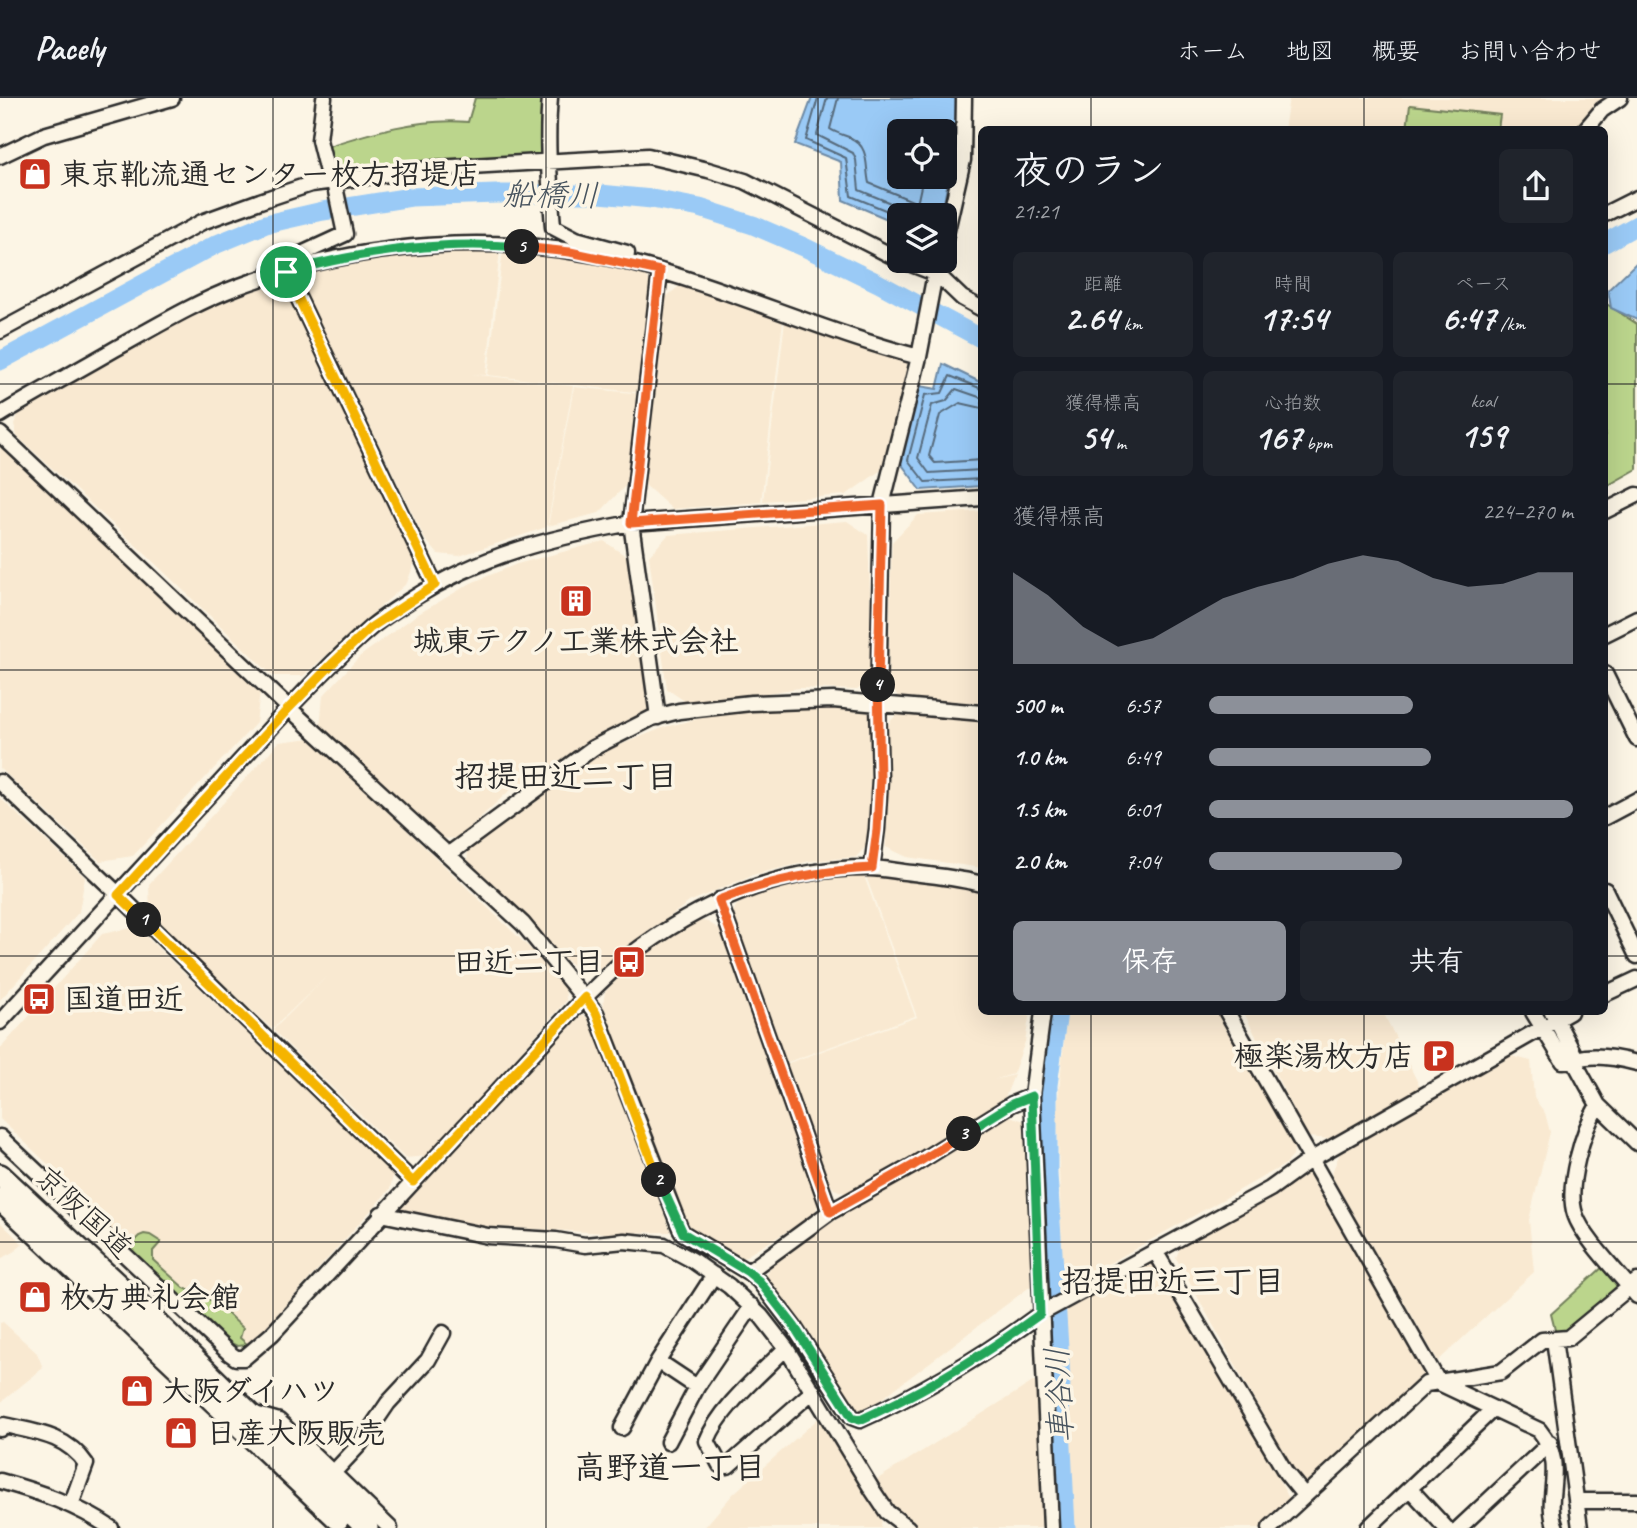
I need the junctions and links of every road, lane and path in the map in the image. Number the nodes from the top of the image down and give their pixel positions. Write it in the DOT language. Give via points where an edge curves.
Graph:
graph roads {
  1 [pos="172,98"];
  2 [pos="324,98"];
  3 [pos="550,98"];
  4 [pos="964,98"];
  5 [pos="1620,98"];
  6 [pos="1588,126"];
  7 [pos="0,156"];
  8 [pos="550,166"];
  9 [pos="334,185"];
  10 [pos="1637,198"];
  11 [pos="953,203"];
  12 [pos="1608,212"];
  13 [pos="887,253"];
  14 [pos="626,262"];
  15 [pos="660,271"];
  16 [pos="286,272"];
  17 [pos="937,273"];
  18 [pos="269,276"];
  19 [pos="978,307"];
  20 [pos="0,331"];
  21 [pos="919,358"];
  22 [pos="0,415"];
  23 [pos="0,435"];
  24 [pos="1637,495"];
  25 [pos="978,498"];
  26 [pos="882,505"];
  27 [pos="1608,510"];
  28 [pos="631,523"];
  29 [pos="435,585"];
  30 [pos="1637,618"];
  31 [pos="1608,632"];
  32 [pos="1608,680"];
  33 [pos="877,703"];
  34 [pos="289,708"];
  35 [pos="978,713"];
  36 [pos="658,717"];
  37 [pos="1637,739"];
  38 [pos="0,782"];
  39 [pos="1637,800"];
  40 [pos="1608,815"];
  41 [pos="449,854"];
  42 [pos="872,868"];
  43 [pos="978,883"];
  44 [pos="118,895"];
  45 [pos="1608,896"];
  46 [pos="719,900"];
  47 [pos="1637,956"];
  48 [pos="1637,979"];
  49 [pos="1608,993"];
  50 [pos="585,997"];
  51 [pos="1043,1015"];
  52 [pos="1229,1015"];
  53 [pos="1535,1015"];
  54 [pos="1554,1015"];
  55 [pos="0,1021"];
  56 [pos="1541,1027"];
  57 [pos="1574,1061"];
  58 [pos="1637,1063"];
  59 [pos="1032,1096"];
  60 [pos="1598,1105"];
  61 [pos="0,1138"];
  62 [pos="1637,1143"];
  63 [pos="1310,1160"];
  64 [pos="0,1175"];
  65 [pos="413,1182"];
  66 [pos="0,1199"];
  67 [pos="830,1212"];
  68 [pos="382,1214"];
  69 [pos="1155,1251"];
  70 [pos="748,1272"];
  71 [pos="715,1275"];
  72 [pos="1634,1288"];
  73 [pos="752,1306"];
  74 [pos="1045,1312"];
  75 [pos="443,1333"];
  76 [pos="1554,1339"];
  77 [pos="786,1348"];
  78 [pos="658,1361"];
  79 [pos="1439,1383"];
  80 [pos="696,1387"];
  81 [pos="813,1391"];
  82 [pos="1493,1409"];
  83 [pos="250,1413"];
  84 [pos="622,1428"];
  85 [pos="0,1429"];
  86 [pos="668,1442"];
  87 [pos="1550,1443"];
  88 [pos="333,1474"];
  89 [pos="0,1481"];
  90 [pos="1410,1489"];
  91 [pos="1304,1495"];
  92 [pos="1576,1501"];
  93 [pos="1636,1503"];
  94 [pos="71,1505"];
  95 [pos="887,1512"];
  96 [pos="1551,1525"];
  97 [pos="111,1528"];
  98 [pos="347,1528"];
  99 [pos="367,1528"];
  100 [pos="390,1528"];
  101 [pos="886,1528"];
  102 [pos="908,1528"];
  103 [pos="1051,1528"];
  104 [pos="1270,1528"];
  105 [pos="1368,1528"];
  106 [pos="1446,1528"];
  107 [pos="1459,1528"];
  108 [pos="1580,1528"];
  1 -- 7 [label="street" via="44,135"];
  2 -- 9 [label="street" via="319,140"];
  3 -- 8 [label="street"];
  4 -- 11 [label="street" via="963,160"];
  5 -- 6 [label="street"];
  8 -- 9 [label="street" via="436,168"];
  8 -- 13 [label="street" via="648,156 708,170 745,181"];
  8 -- 14 [label="street" via="553,227 576,239 627,253"];
  9 -- 18 [label="street" via="345,234 282,263 268,272"];
  9 -- 20 [label="street" via="312,184 202,222"];
  10 -- 12 [label="street"];
  14 -- 15 [label="street"];
  14 -- 16 [label="street" via="570,252 460,243 368,253"];
  15 -- 21 [label="street"];
  15 -- 28 [label="street"];
  16 -- 18 [label="street"];
  16 -- 29 [label="street"];
  17 -- 19 [label="street"];
  17 -- 21 [label="street"];
  18 -- 22 [label="street" via="174,316"];
  21 -- 26 [label="street"];
  23 -- 34 [label="street"];
  24 -- 27 [label="street"];
  25 -- 26 [label="street"];
  26 -- 28 [label="street"];
  26 -- 33 [label="street"];
  28 -- 29 [label="street" via="510,551"];
  28 -- 36 [label="street"];
  29 -- 34 [label="street" via="370,628"];
  30 -- 31 [label="street"];
  32 -- 37 [label="street"];
  33 -- 35 [label="street"];
  33 -- 36 [label="street" via="751,703"];
  33 -- 42 [label="street" via="880,779"];
  34 -- 41 [label="street"];
  34 -- 44 [label="street"];
  36 -- 41 [label="street" via="593,748"];
  38 -- 44 [label="street"];
  39 -- 40 [label="street"];
  41 -- 50 [label="street" via="523,924"];
  42 -- 43 [label="street"];
  42 -- 46 [label="street" via="795,876"];
  44 -- 55 [label="street"];
  44 -- 65 [label="street"];
  45 -- 47 [label="street"];
  46 -- 50 [label="street" via="668,929"];
  46 -- 67 [label="street"];
  48 -- 49 [label="street"];
  50 -- 65 [label="street"];
  50 -- 70 [label="street" via="596,1013 680,1228"];
  51 -- 59 [label="street"];
  52 -- 63 [label="street"];
  53 -- 56 [label="street"];
  54 -- 56 [label="street"];
  54 -- 57 [label="street"];
  56 -- 57 [label="street" via="1563,1061"];
  56 -- 63 [label="street"];
  57 -- 58 [label="street" via="1586,1057"];
  57 -- 60 [label="street"];
  59 -- 67 [label="street"];
  59 -- 74 [label="street"];
  60 -- 62 [label="street"];
  60 -- 72 [label="street" via="1588,1122 1576,1168 1575,1215"];
  61 -- 68 [label="street" via="236,1358 244,1358 272,1334"];
  63 -- 69 [label="street" via="1269,1189"];
  63 -- 79 [label="street"];
  64 -- 83 [label="highway, 京阪国道"];
  65 -- 68 [label="street"];
  66 -- 98 [label="highway, 京阪国道"];
  67 -- 70 [label="street"];
  68 -- 71 [label="street" via="488,1236 585,1245 624,1241 663,1245"];
  69 -- 74 [label="street"];
  69 -- 91 [label="street" via="1286,1473"];
  70 -- 74 [label="street" via="794,1326 852,1417 860,1420 906,1398"];
  71 -- 73 [label="street"];
  71 -- 78 [label="street"];
  72 -- 76 [label="street" via="1568,1338"];
  73 -- 77 [label="street"];
  73 -- 80 [label="street"];
  74 -- 103 [label="street"];
  75 -- 88 [label="street" via="428,1360"];
  76 -- 79 [label="street" via="1542,1340 1501,1372"];
  76 -- 92 [label="street"];
  77 -- 81 [label="street"];
  77 -- 81 [label="street" via="711,1430 707,1441 720,1465 728,1466"];
  78 -- 80 [label="street"];
  78 -- 84 [label="street"];
  79 -- 82 [label="street"];
  79 -- 91 [label="street" via="1426,1384"];
  80 -- 86 [label="street"];
  81 -- 95 [label="street"];
  82 -- 87 [label="street" via="1539,1430"];
  82 -- 90 [label="street"];
  83 -- 88 [label="street" via="279,1421"];
  83 -- 99 [label="highway, 京阪国道"];
  85 -- 94 [label="street" via="4,1424 49,1435 81,1457 86,1464"];
  87 -- 96 [label="street" via="1555,1472"];
  87 -- 107 [label="street"];
  88 -- 100 [label="street"];
  89 -- 94 [label="street"];
  90 -- 105 [label="street"];
  90 -- 106 [label="street"];
  91 -- 104 [label="street"];
  92 -- 93 [label="street"];
  92 -- 108 [label="street"];
  94 -- 97 [label="street"];
  95 -- 101 [label="street"];
  95 -- 102 [label="street"];
}
